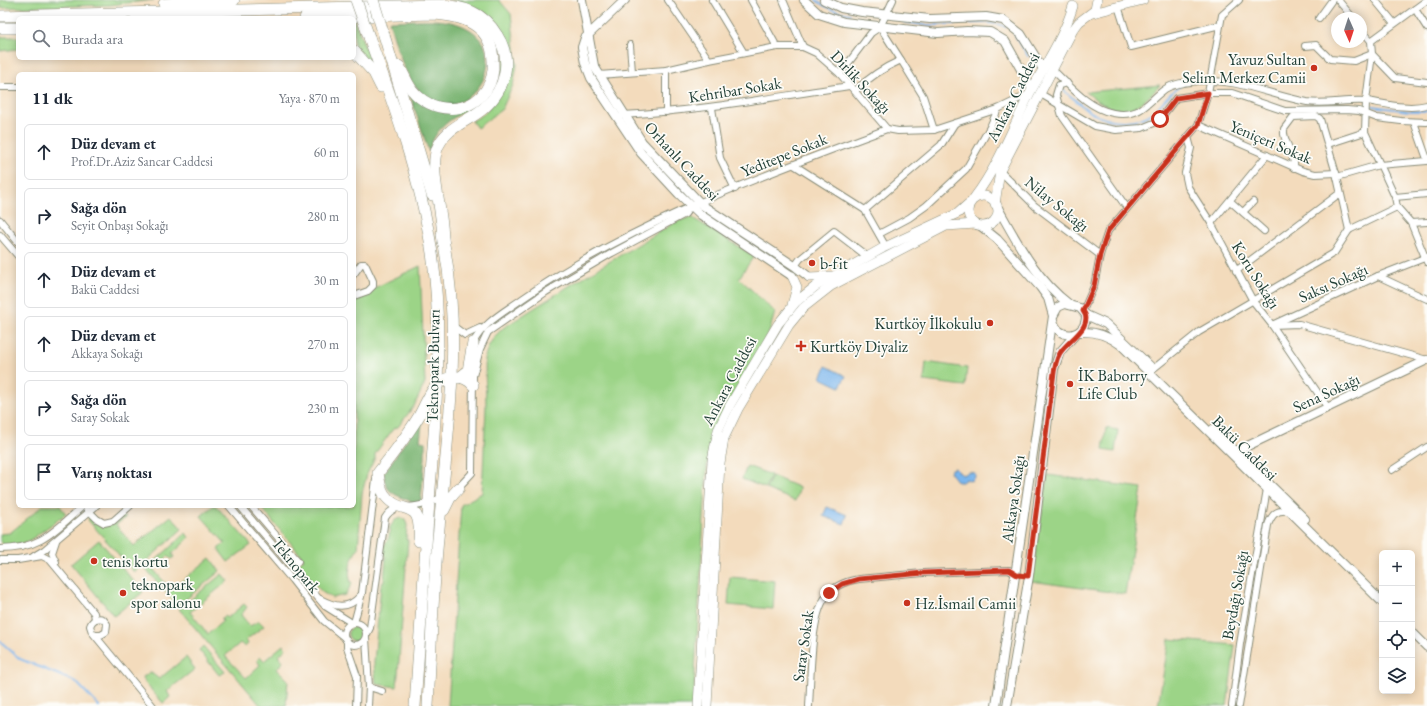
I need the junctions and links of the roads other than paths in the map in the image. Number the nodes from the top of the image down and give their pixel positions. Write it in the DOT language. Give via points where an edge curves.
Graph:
graph roads {
  1 [pos="234,0"];
  2 [pos="356,0"];
  3 [pos="373,0"];
  4 [pos="582,0"];
  5 [pos="626,0"];
  6 [pos="668,0"];
  7 [pos="712,0"];
  8 [pos="751,0"];
  9 [pos="783,0"];
  10 [pos="804,0"];
  11 [pos="824,0"];
  12 [pos="893,0"];
  13 [pos="1097,0"];
  14 [pos="1143,0"];
  15 [pos="1239,0"];
  16 [pos="1332,0"];
  17 [pos="1338,0"];
  18 [pos="1375,0"];
  19 [pos="1426,0"];
  20 [pos="1073,3"];
  21 [pos="1118,6"];
  22 [pos="1415,9"];
  23 [pos="1348,12"];
  24 [pos="64,14"];
  25 [pos="886,14"];
  26 [pos="1091,14"];
  27 [pos="0,16"];
  28 [pos="356,16"];
  29 [pos="1319,18"];
  30 [pos="1394,22"];
  31 [pos="1220,25"];
  32 [pos="880,27"];
  33 [pos="0,28"];
  34 [pos="16,28"];
  35 [pos="1427,28"];
  36 [pos="384,35"];
  37 [pos="588,35"];
  38 [pos="1367,36"];
  39 [pos="1371,41"];
  40 [pos="630,45"];
  41 [pos="1305,46"];
  42 [pos="777,47"];
  43 [pos="803,47"];
  44 [pos="356,53"];
  45 [pos="744,54"];
  46 [pos="1372,54"];
  47 [pos="709,60"];
  48 [pos="901,60"];
  49 [pos="1052,69"];
  50 [pos="666,70"];
  51 [pos="1043,70"];
  52 [pos="632,72"];
  53 [pos="840,74"];
  54 [pos="599,75"];
  55 [pos="1210,81"];
  56 [pos="1427,82"];
  57 [pos="1068,83"];
  58 [pos="1239,83"];
  59 [pos="849,86"];
  60 [pos="0,87"];
  61 [pos="16,87"];
  62 [pos="855,91"];
  63 [pos="1033,92"];
  64 [pos="1208,93"];
  65 [pos="1234,94"];
  66 [pos="1366,101"];
  67 [pos="1058,104"];
  68 [pos="1427,106"];
  69 [pos="712,108"];
  70 [pos="998,108"];
  71 [pos="666,112"];
  72 [pos="1366,114"];
  73 [pos="623,115"];
  74 [pos="955,122"];
  75 [pos="1414,122"];
  76 [pos="1427,122"];
  77 [pos="1198,125"];
  78 [pos="887,129"];
  79 [pos="934,130"];
  80 [pos="1365,132"];
  81 [pos="1188,137"];
  82 [pos="404,140"];
  83 [pos="1328,144"];
  84 [pos="1267,155"];
  85 [pos="1427,160"];
  86 [pos="794,165"];
  87 [pos="1379,165"];
  88 [pos="1294,168"];
  89 [pos="1000,171"];
  90 [pos="1337,175"];
  91 [pos="735,189"];
  92 [pos="1340,194"];
  93 [pos="1427,194"];
  94 [pos="1395,197"];
  95 [pos="971,201"];
  96 [pos="1230,201"];
  97 [pos="1253,202"];
  98 [pos="700,203"];
  99 [pos="691,206"];
  100 [pos="997,206"];
  101 [pos="1397,207"];
  102 [pos="1127,208"];
  103 [pos="865,210"];
  104 [pos="1243,212"];
  105 [pos="0,220"];
  106 [pos="1427,222"];
  107 [pos="1211,223"];
  108 [pos="1411,223"];
  109 [pos="979,226"];
  110 [pos="1349,230"];
  111 [pos="1264,231"];
  112 [pos="879,234"];
  113 [pos="0,235"];
  114 [pos="16,240"];
  115 [pos="443,242"];
  116 [pos="886,247"];
  117 [pos="611,250"];
  118 [pos="16,254"];
  119 [pos="1100,255"];
  120 [pos="868,257"];
  121 [pos="1427,258"];
  122 [pos="795,266"];
  123 [pos="356,271"];
  124 [pos="1236,271"];
  125 [pos="836,275"];
  126 [pos="792,276"];
  127 [pos="1378,276"];
  128 [pos="808,277"];
  129 [pos="540,287"];
  130 [pos="546,292"];
  131 [pos="813,292"];
  132 [pos="356,295"];
  133 [pos="1427,299"];
  134 [pos="1253,301"];
  135 [pos="1071,305"];
  136 [pos="791,308"];
  137 [pos="1084,313"];
  138 [pos="1053,318"];
  139 [pos="487,324"];
  140 [pos="452,325"];
  141 [pos="1272,325"];
  142 [pos="1077,333"];
  143 [pos="473,342"];
  144 [pos="1427,360"];
  145 [pos="1153,369"];
  146 [pos="455,378"];
  147 [pos="438,384"];
  148 [pos="473,385"];
  149 [pos="1328,408"];
  150 [pos="1427,447"];
  151 [pos="1237,451"];
  152 [pos="1392,470"];
  153 [pos="378,474"];
  154 [pos="459,488"];
  155 [pos="1267,490"];
  156 [pos="443,497"];
  157 [pos="429,503"];
  158 [pos="402,506"];
  159 [pos="82,508"];
  160 [pos="86,508"];
  161 [pos="94,508"];
  162 [pos="128,508"];
  163 [pos="231,508"];
  164 [pos="242,508"];
  165 [pos="253,508"];
  166 [pos="1288,511"];
  167 [pos="90,512"];
  168 [pos="439,528"];
  169 [pos="56,541"];
  170 [pos="31,545"];
  171 [pos="0,549"];
  172 [pos="36,555"];
  173 [pos="0,560"];
  174 [pos="292,568"];
  175 [pos="1017,575"];
  176 [pos="1028,576"];
  177 [pos="1379,592"];
  178 [pos="362,593"];
  179 [pos="318,597"];
  180 [pos="1379,599"];
  181 [pos="103,619"];
  182 [pos="95,620"];
  183 [pos="353,623"];
  184 [pos="1415,628"];
  185 [pos="98,635"];
  186 [pos="1415,635"];
  187 [pos="366,636"];
  188 [pos="1427,639"];
  189 [pos="346,640"];
  190 [pos="1427,647"];
  191 [pos="1000,682"];
  192 [pos="1011,683"];
  193 [pos="369,687"];
  194 [pos="417,687"];
  195 [pos="382,691"];
  196 [pos="153,706"];
  197 [pos="157,706"];
  198 [pos="356,706"];
  199 [pos="368,706"];
  200 [pos="415,706"];
  201 [pos="428,706"];
  202 [pos="698,706"];
  203 [pos="707,706"];
  204 [pos="809,706"];
  205 [pos="996,706"];
  206 [pos="1007,706"];
  207 [pos="1232,706"];
  208 [pos="1239,706"];
  1 -- 24 [label="highway"];
  2 -- 82 [label="highway, Teknopark Bulvarı, bridge"];
  3 -- 36 [label="highway, bridge"];
  4 -- 37 [label="street, Orhanlı Caddesi"];
  5 -- 37 [label="street"];
  6 -- 47 [label="street"];
  7 -- 45 [label="street"];
  8 -- 42 [label="street"];
  9 -- 43 [label="street"];
  10 -- 32 [label="street" via="812,9 828,18"];
  11 -- 25 [label="street" via="841,8"];
  12 -- 25 [label="street"];
  13 -- 26 [label="main road" via="1097,7"];
  14 -- 21 [label="main road, Ankara Caddesi"];
  15 -- 31 [label="street" via="1222,15"];
  16 -- 29 [label="street"];
  17 -- 23 [label="street"];
  18 -- 30 [label="street"];
  19 -- 22 [label="street"];
  20 -- 26 [label="main road" via="1081,15"];
  20 -- 51 [label="main road, Ankara Caddesi" via="1064,30"];
  21 -- 26 [label="main road, Ankara Caddesi"];
  21 -- 31 [label="street" via="1131,47"];
  22 -- 30 [label="street"];
  22 -- 35 [label="street"];
  24 -- 27 [label="highway"];
  24 -- 115 [label="highway" via="438,5 475,12 486,20 500,40 506,59 506,72 501,87 490,102 448,132 437,150 435,162"];
  25 -- 32 [label="street"];
  25 -- 51 [label="street" via="930,19 986,17 1002,20 1021,34"];
  26 -- 49 [label="main road, Ankara Caddesi" via="1073,30"];
  28 -- 36 [label="highway" via="431,14 465,19 482,30 490,43 493,65 489,85 480,97 467,105 446,108 430,104 411,88"];
  30 -- 39 [label="street"];
  31 -- 55 [label="street"];
  32 -- 48 [label="street"];
  32 -- 53 [label="street" via="871,33"];
  32 -- 63 [label="street" via="938,33 990,32 1005,41"];
  33 -- 34 [label="highway"];
  36 -- 115 [label="highway, Teknopark Bulvarı" via="425,168"];
  37 -- 54 [label="street, Orhanlı Caddesi" via="594,66"];
  37 -- 99 [label="street, Orhanlı Caddesi" via="582,47 591,78 629,137"];
  38 -- 39 [label="street"];
  39 -- 46 [label="street"];
  40 -- 52 [label="street"];
  41 -- 46 [label="street" via="1316,45 1330,59 1354,61"];
  42 -- 43 [label="street, Dirlik Sokağı"];
  42 -- 45 [label="street, Dirlik Sokağı"];
  43 -- 53 [label="street, Dirlik Sokağı" via="816,53"];
  44 -- 82 [label="highway" via="374,73"];
  45 -- 47 [label="street, Dirlik Sokağı"];
  46 -- 56 [label="street" via="1396,78"];
  46 -- 66 [label="street"];
  47 -- 50 [label="street, Dirlik Sokağı"];
  48 -- 62 [label="street" via="869,77"];
  48 -- 79 [label="street" via="923,96"];
  49 -- 57 [label="street"];
  49 -- 63 [label="main road, Ankara Caddesi"];
  50 -- 52 [label="street, Dirlik Sokağı"];
  50 -- 71 [label="street"];
  51 -- 63 [label="main road, Ankara Caddesi"];
  52 -- 54 [label="street, Dirlik Sokağı"];
  53 -- 59 [label="street, Dirlik Sokağı"];
  54 -- 73 [label="street, Orhanlı Caddesi"];
  55 -- 57 [label="street" via="1197,81 1166,88 1140,110 1123,113 1098,108"];
  55 -- 58 [label="street"];
  55 -- 64 [label="street"];
  57 -- 67 [label="street" via="1057,88"];
  58 -- 65 [label="street" via="1234,87"];
  58 -- 66 [label="street" via="1308,102"];
  59 -- 62 [label="street, Dirlik Sokağı"];
  59 -- 69 [label="street, Kehribar Sokak"];
  60 -- 61 [label="street"];
  62 -- 78 [label="street, Dirlik Sokağı"];
  63 -- 67 [label="street"];
  63 -- 70 [label="street, Dirlik Sokağı"];
  63 -- 89 [label="main road, Ankara Caddesi"];
  63 -- 95 [label="main road, Ankara Caddesi" via="991,173"];
  64 -- 65 [label="street"];
  64 -- 67 [label="street" via="1179,97 1158,122 1142,128 1123,130 1107,130 1095,126"];
  64 -- 77 [label="street"];
  65 -- 72 [label="street" via="1285,111 1347,110"];
  66 -- 68 [label="street" via="1413,108"];
  66 -- 72 [label="street"];
  67 -- 102 [label="street" via="1062,116"];
  69 -- 71 [label="street, Kehribar Sokak"];
  69 -- 91 [label="street" via="720,158"];
  70 -- 74 [label="street, Dirlik Sokağı"];
  70 -- 112 [label="street" via="966,169 926,206"];
  71 -- 73 [label="street, Kehribar Sokak"];
  72 -- 75 [label="street" via="1377,118"];
  72 -- 80 [label="street"];
  73 -- 98 [label="street, Orhanlı Caddesi" via="650,152"];
  74 -- 79 [label="street, Dirlik Sokağı"];
  74 -- 103 [label="street" via="942,145"];
  75 -- 76 [label="street"];
  75 -- 85 [label="street"];
  77 -- 81 [label="street"];
  77 -- 84 [label="street, Yeniçeri Sokak"];
  78 -- 79 [label="street, Dirlik Sokağı" via="898,132"];
  78 -- 86 [label="street, Yeditepe Sokak"];
  80 -- 83 [label="street"];
  80 -- 87 [label="street"];
  81 -- 102 [label="street"];
  81 -- 107 [label="street, Koru Sokağı" via="1191,148 1185,173 1188,187"];
  82 -- 147 [label="highway, Teknopark Bulvarı" via="421,195 432,254 437,318"];
  83 -- 88 [label="street" via="1318,116 1292,118 1284,127 1283,133 1294,160"];
  83 -- 90 [label="street"];
  84 -- 88 [label="street, Yeniçeri Sokak"];
  84 -- 96 [label="street"];
  85 -- 87 [label="street, Yeniçeri Sokak"];
  86 -- 91 [label="street, Yeditepe Sokak"];
  86 -- 103 [label="street"];
  87 -- 90 [label="street, Yeniçeri Sokak"];
  87 -- 94 [label="street"];
  88 -- 90 [label="street, Yeniçeri Sokak" via="1315,174"];
  89 -- 100 [label="main road, Ankara Caddesi"];
  89 -- 119 [label="street, Nilay Sokağı" via="1034,206"];
  90 -- 92 [label="street"];
  91 -- 98 [label="street, Yeditepe Sokak"];
  92 -- 110 [label="street"];
  92 -- 124 [label="street"];
  93 -- 94 [label="street"];
  94 -- 101 [label="street"];
  95 -- 100 [label="main road" via="985,196"];
  95 -- 109 [label="main road" via="970,215"];
  95 -- 116 [label="main road, Ankara Caddesi" via="958,213"];
  96 -- 104 [label="street"];
  96 -- 107 [label="street"];
  97 -- 104 [label="street"];
  98 -- 99 [label="street, Yeditepe Sokak"];
  98 -- 122 [label="street, Orhanlı Caddesi"];
  99 -- 117 [label="street" via="685,214"];
  99 -- 126 [label="street, Orhanlı Caddesi"];
  100 -- 109 [label="main road" via="996,220 992,224"];
  100 -- 135 [label="street, Bakü Caddesi" via="1026,259 1048,286"];
  101 -- 108 [label="street"];
  101 -- 110 [label="street"];
  102 -- 119 [label="street" via="1108,231"];
  103 -- 112 [label="street"];
  104 -- 111 [label="street"];
  105 -- 114 [label="street"];
  106 -- 108 [label="street"];
  107 -- 124 [label="street, Koru Sokağı"];
  108 -- 121 [label="street"];
  109 -- 131 [label="main road, Ankara Caddesi" via="946,226 838,282"];
  109 -- 138 [label="street, Bakü Caddesi" via="996,239 1040,287 1048,298"];
  110 -- 134 [label="street" via="1334,253"];
  112 -- 116 [label="street"];
  113 -- 118 [label="street"];
  115 -- 140 [label="highway, Teknopark Bulvarı"];
  116 -- 120 [label="main road, Ankara Caddesi"];
  117 -- 129 [label="street"];
  117 -- 130 [label="street"];
  119 -- 137 [label="street" via="1094,286"];
  120 -- 122 [label="street" via="834,231"];
  120 -- 125 [label="main road, Ankara Caddesi"];
  121 -- 127 [label="street"];
  122 -- 128 [label="street, Orhanlı Caddesi"];
  123 -- 132 [label="street" via="361,264 365,264 373,286"];
  124 -- 134 [label="street, Koru Sokağı"];
  125 -- 128 [label="main road"];
  125 -- 131 [label="main road, Ankara Caddesi"];
  126 -- 131 [label="main road"];
  126 -- 136 [label="main road" via="797,287"];
  127 -- 133 [label="street, Saksı Sokağı"];
  127 -- 141 [label="street, Saksı Sokağı"];
  128 -- 131 [label="main road"];
  129 -- 130 [label="street"];
  129 -- 139 [label="street"];
  130 -- 148 [label="street" via="488,332 480,350"];
  131 -- 136 [label="main road, Ankara Caddesi"];
  131 -- 203 [label="main road, Ankara Caddesi" via="789,325 738,409 724,438 720,463"];
  134 -- 141 [label="street, Koru Sokağı"];
  134 -- 145 [label="street" via="1199,332"];
  135 -- 137 [label="street, Bakü Caddesi"];
  135 -- 138 [label="street" via="1058,307"];
  136 -- 202 [label="main road, Ankara Caddesi" via="778,324 730,405 715,439"];
  137 -- 142 [label="street" via="1085,326"];
  137 -- 145 [label="street, Bakü Caddesi" via="1106,324"];
  138 -- 142 [label="street, Bakü Caddesi" via="1054,326 1062,333"];
  138 -- 175 [label="street, Akkaya Sokağı"];
  139 -- 140 [label="street" via="465,335"];
  139 -- 143 [label="street"];
  140 -- 146 [label="highway, Teknopark Bulvarı"];
  141 -- 144 [label="street, Koru Sokağı" via="1299,324"];
  141 -- 149 [label="street"];
  142 -- 155 [label="street, Bakü Caddesi" via="1104,334 1121,345"];
  142 -- 176 [label="street, Akkaya Sokağı" via="1060,352 1054,369"];
  143 -- 146 [label="highway" via="468,371"];
  144 -- 149 [label="street, Sena Sokağı"];
  145 -- 151 [label="street, Bakü Caddesi"];
  146 -- 147 [label="highway"];
  146 -- 148 [label="highway" via="468,379"];
  146 -- 156 [label="highway, Teknopark Bulvarı"];
  147 -- 153 [label="highway"];
  147 -- 157 [label="highway, Teknopark Bulvarı"];
  148 -- 154 [label="street" via="472,468 469,478"];
  149 -- 151 [label="street, Sena Sokağı"];
  150 -- 152 [label="street"];
  151 -- 177 [label="street, Bakü Caddesi"];
  153 -- 158 [label="highway" via="385,496"];
  153 -- 178 [label="street"];
  154 -- 156 [label="street"];
  154 -- 168 [label="highway" via="445,507"];
  155 -- 166 [label="street, Bakü Caddesi"];
  155 -- 207 [label="street, Beydağı Sokağı" via="1240,644"];
  156 -- 157 [label="street"];
  156 -- 168 [label="highway, Teknopark Bulvarı"];
  157 -- 158 [label="street" via="415,507"];
  157 -- 194 [label="highway, Teknopark Bulvarı"];
  158 -- 187 [label="street" via="390,511 385,518 370,628"];
  158 -- 194 [label="highway" via="415,512 419,522 412,663"];
  159 -- 170 [label="street" via="58,528"];
  160 -- 167 [label="street"];
  161 -- 167 [label="street"];
  162 -- 167 [label="street" via="114,520 104,522"];
  163 -- 189 [label="street, Teknopark" via="324,621"];
  164 -- 174 [label="street, Teknopark"];
  165 -- 174 [label="street" via="298,561"];
  166 -- 180 [label="street, Bakü Caddesi"];
  166 -- 208 [label="street, Beydağı Sokağı" via="1280,510 1272,514 1268,525"];
  167 -- 169 [label="street"];
  168 -- 201 [label="highway, Teknopark Bulvarı"];
  169 -- 172 [label="street"];
  169 -- 181 [label="street" via="52,553 54,560"];
  170 -- 171 [label="street" via="19,549"];
  170 -- 172 [label="street"];
  172 -- 173 [label="street" via="18,560"];
  172 -- 182 [label="street" via="50,560 94,613"];
  174 -- 179 [label="street, Teknopark"];
  175 -- 176 [label="street"];
  175 -- 191 [label="street, Akkaya Sokağı"];
  175 -- 204 [label="street, Saray Sokak" via="1009,570 923,573 859,579 835,588 825,598 816,620"];
  176 -- 192 [label="street, Akkaya Sokağı"];
  178 -- 179 [label="street, Teknopark" via="353,602 341,606 334,606"];
  178 -- 183 [label="street"];
  179 -- 183 [label="street, Teknopark" via="332,612"];
  181 -- 182 [label="street"];
  181 -- 185 [label="street" via="107,629"];
  182 -- 185 [label="street" via="90,628"];
  183 -- 187 [label="street, Teknopark" via="362,625"];
  183 -- 189 [label="street" via="344,631"];
  184 -- 188 [label="street"];
  185 -- 196 [label="street"];
  185 -- 197 [label="street"];
  186 -- 190 [label="street"];
  187 -- 189 [label="street" via="357,645"];
  187 -- 193 [label="street"];
  189 -- 198 [label="street" via="346,647 358,676"];
  191 -- 192 [label="street"];
  191 -- 205 [label="street, Akkaya Sokağı"];
  192 -- 206 [label="street, Akkaya Sokağı"];
  193 -- 195 [label="street"];
  193 -- 199 [label="street"];
  194 -- 200 [label="highway, Teknopark Bulvarı"];
}
